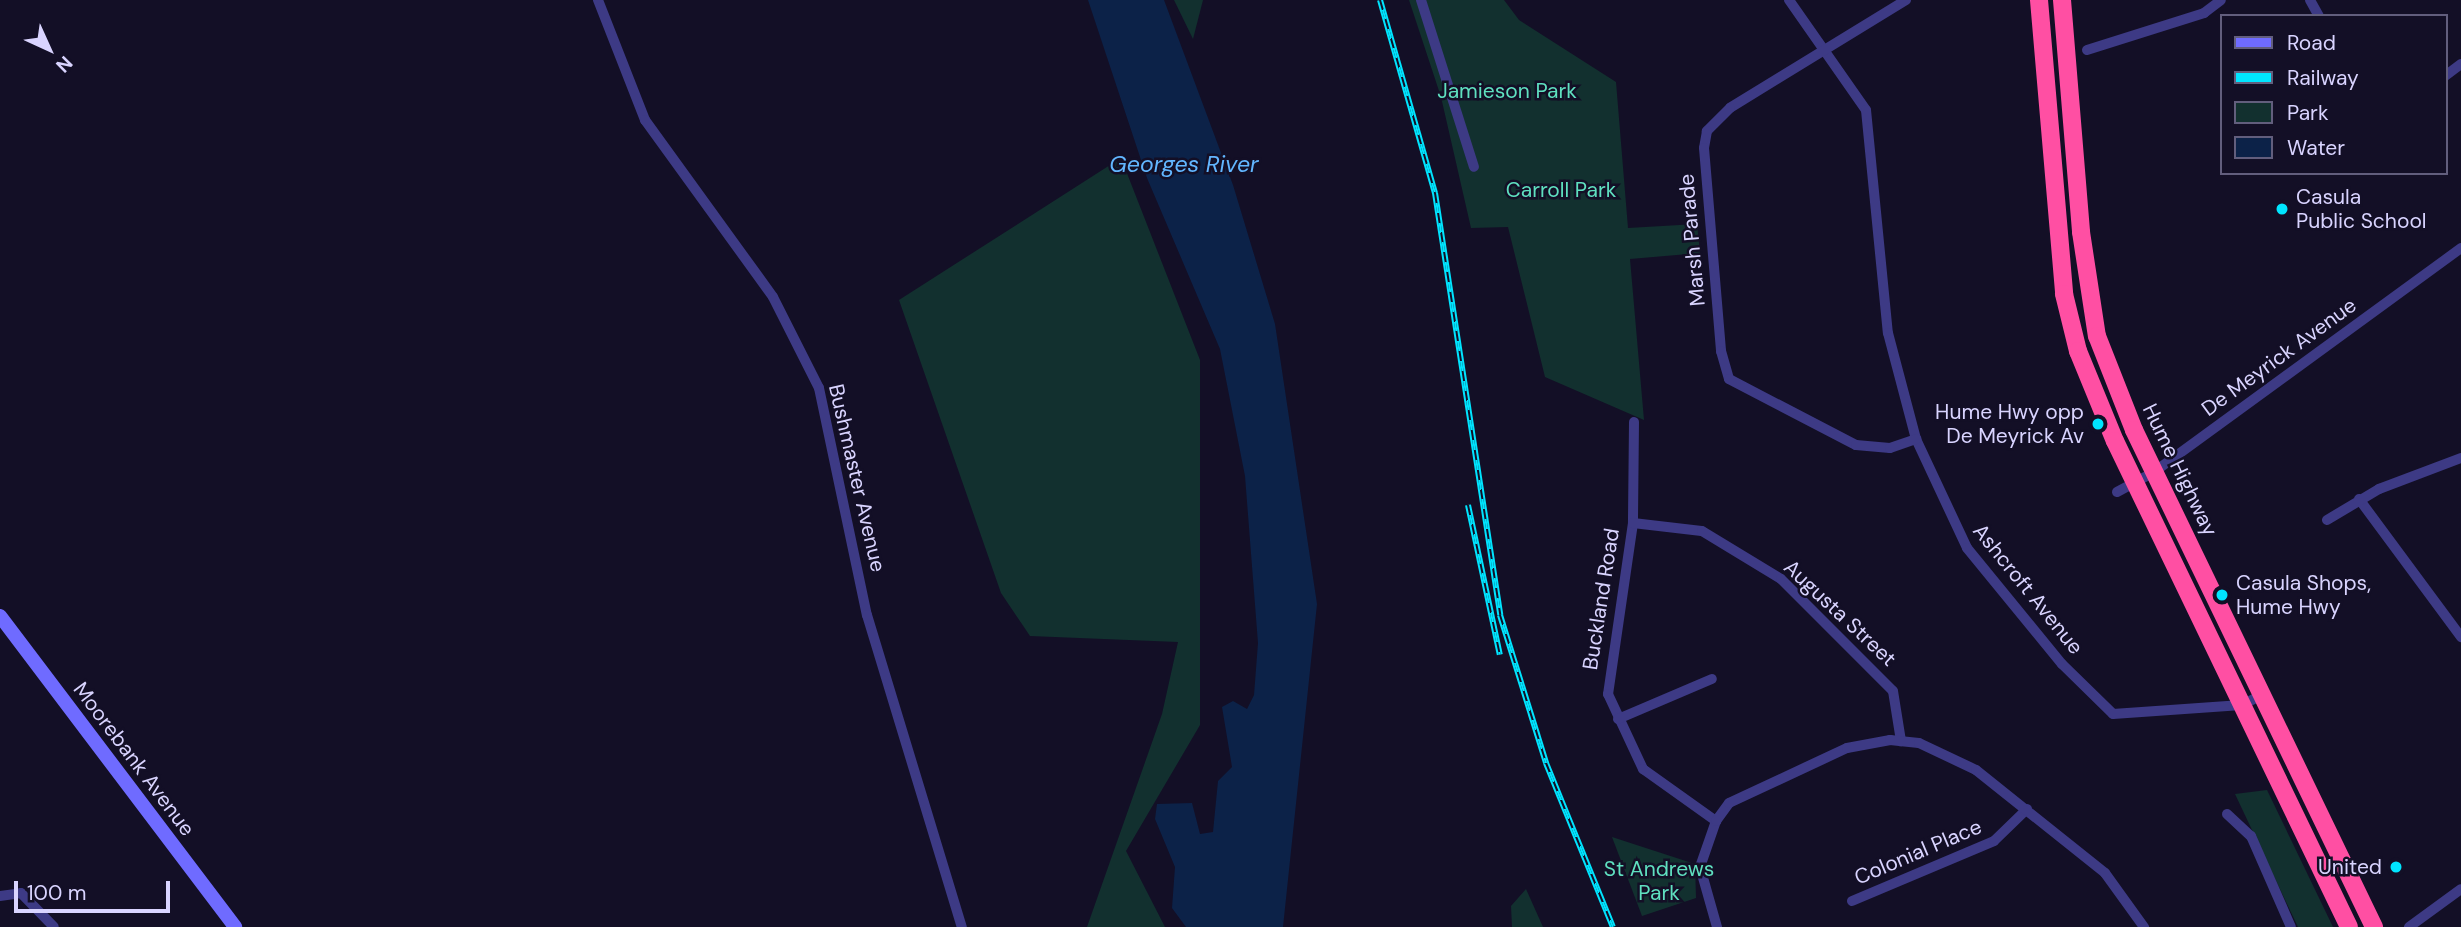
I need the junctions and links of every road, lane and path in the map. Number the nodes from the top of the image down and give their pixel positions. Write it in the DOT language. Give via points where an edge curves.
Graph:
graph roads {
  1 [pos="598,0"];
  2 [pos="1421,0"];
  3 [pos="1789,0"];
  4 [pos="1906,0"];
  5 [pos="2039,0"];
  6 [pos="2062,0"];
  7 [pos="2221,0"];
  8 [pos="1826,49"];
  9 [pos="2087,50"];
  10 [pos="1474,167"];
  11 [pos="2461,248"];
  12 [pos="1634,422"];
  13 [pos="1916,439"];
  14 [pos="2461,458"];
  15 [pos="2154,472"];
  16 [pos="2135,484"];
  17 [pos="2117,492"];
  18 [pos="2360,499"];
  19 [pos="2327,520"];
  20 [pos="1633,523"];
  21 [pos="0,616"];
  22 [pos="2461,637"];
  23 [pos="1712,680"];
  24 [pos="2262,695"];
  25 [pos="2242,705"];
  26 [pos="1618,719"];
  27 [pos="1901,741"];
  28 [pos="2027,809"];
  29 [pos="2227,814"];
  30 [pos="1716,821"];
  31 [pos="2461,889"];
  32 [pos="0,896"];
  33 [pos="1852,901"];
  34 [pos="54,927"];
  35 [pos="234,927"];
  36 [pos="962,927"];
  37 [pos="1717,927"];
  38 [pos="2143,927"];
  39 [pos="2291,927"];
  40 [pos="2348,927"];
  41 [pos="2374,927"];
  42 [pos="2409,927"];
  1 -- 36 [label="street, Bushmaster Avenue" via="645,121 773,297 819,388 867,615"];
  2 -- 10 [label="street"];
  3 -- 8 [label="street, Ashcroft Avenue"];
  4 -- 8 [label="street, Marsh Parade"];
  5 -- 16 [label="highway" via="2066,305 2087,375"];
  6 -- 15 [label="highway, Hume Highway" via="2089,302 2116,389"];
  7 -- 9 [label="street" via="2204,13"];
  8 -- 13 [label="street, Ashcroft Avenue" via="1866,110 1885,311"];
  8 -- 13 [label="street, Marsh Parade" via="1730,108 1707,131 1721,351 1729,379 1741,389 1857,445 1890,448"];
  11 -- 15 [label="street, De Meyrick Avenue"];
  12 -- 20 [label="street, Buckland Road"];
  13 -- 25 [label="street, Ashcroft Avenue" via="1967,548 2106,710 2120,716"];
  14 -- 18 [label="street"];
  15 -- 16 [label="street, De Meyrick Avenue"];
  15 -- 24 [label="highway, Hume Highway"];
  16 -- 17 [label="street, De Meyrick Avenue"];
  16 -- 25 [label="highway"];
  18 -- 19 [label="street"];
  18 -- 22 [label="street"];
  20 -- 26 [label="street, Buckland Road" via="1607,681"];
  20 -- 27 [label="street, Augusta Street" via="1702,531 1781,579 1894,691"];
  21 -- 35 [label="main road, Moorebank Avenue"];
  23 -- 26 [label="street"];
  24 -- 25 [label="street, Ashcroft Avenue"];
  24 -- 41 [label="highway, Hume Highway"];
  25 -- 40 [label="highway"];
  26 -- 30 [label="street, Buckland Road" via="1650,776"];
  27 -- 28 [label="street" via="1958,758"];
  27 -- 30 [label="street" via="1847,748 1745,793"];
  28 -- 33 [label="street, Colonial Place" via="1994,841"];
  28 -- 38 [label="street" via="2105,873"];
  29 -- 39 [label="street" via="2251,836"];
  30 -- 37 [label="street" via="1700,867"];
  31 -- 42 [label="street"];
  32 -- 34 [label="street" via="21,893"];
}
